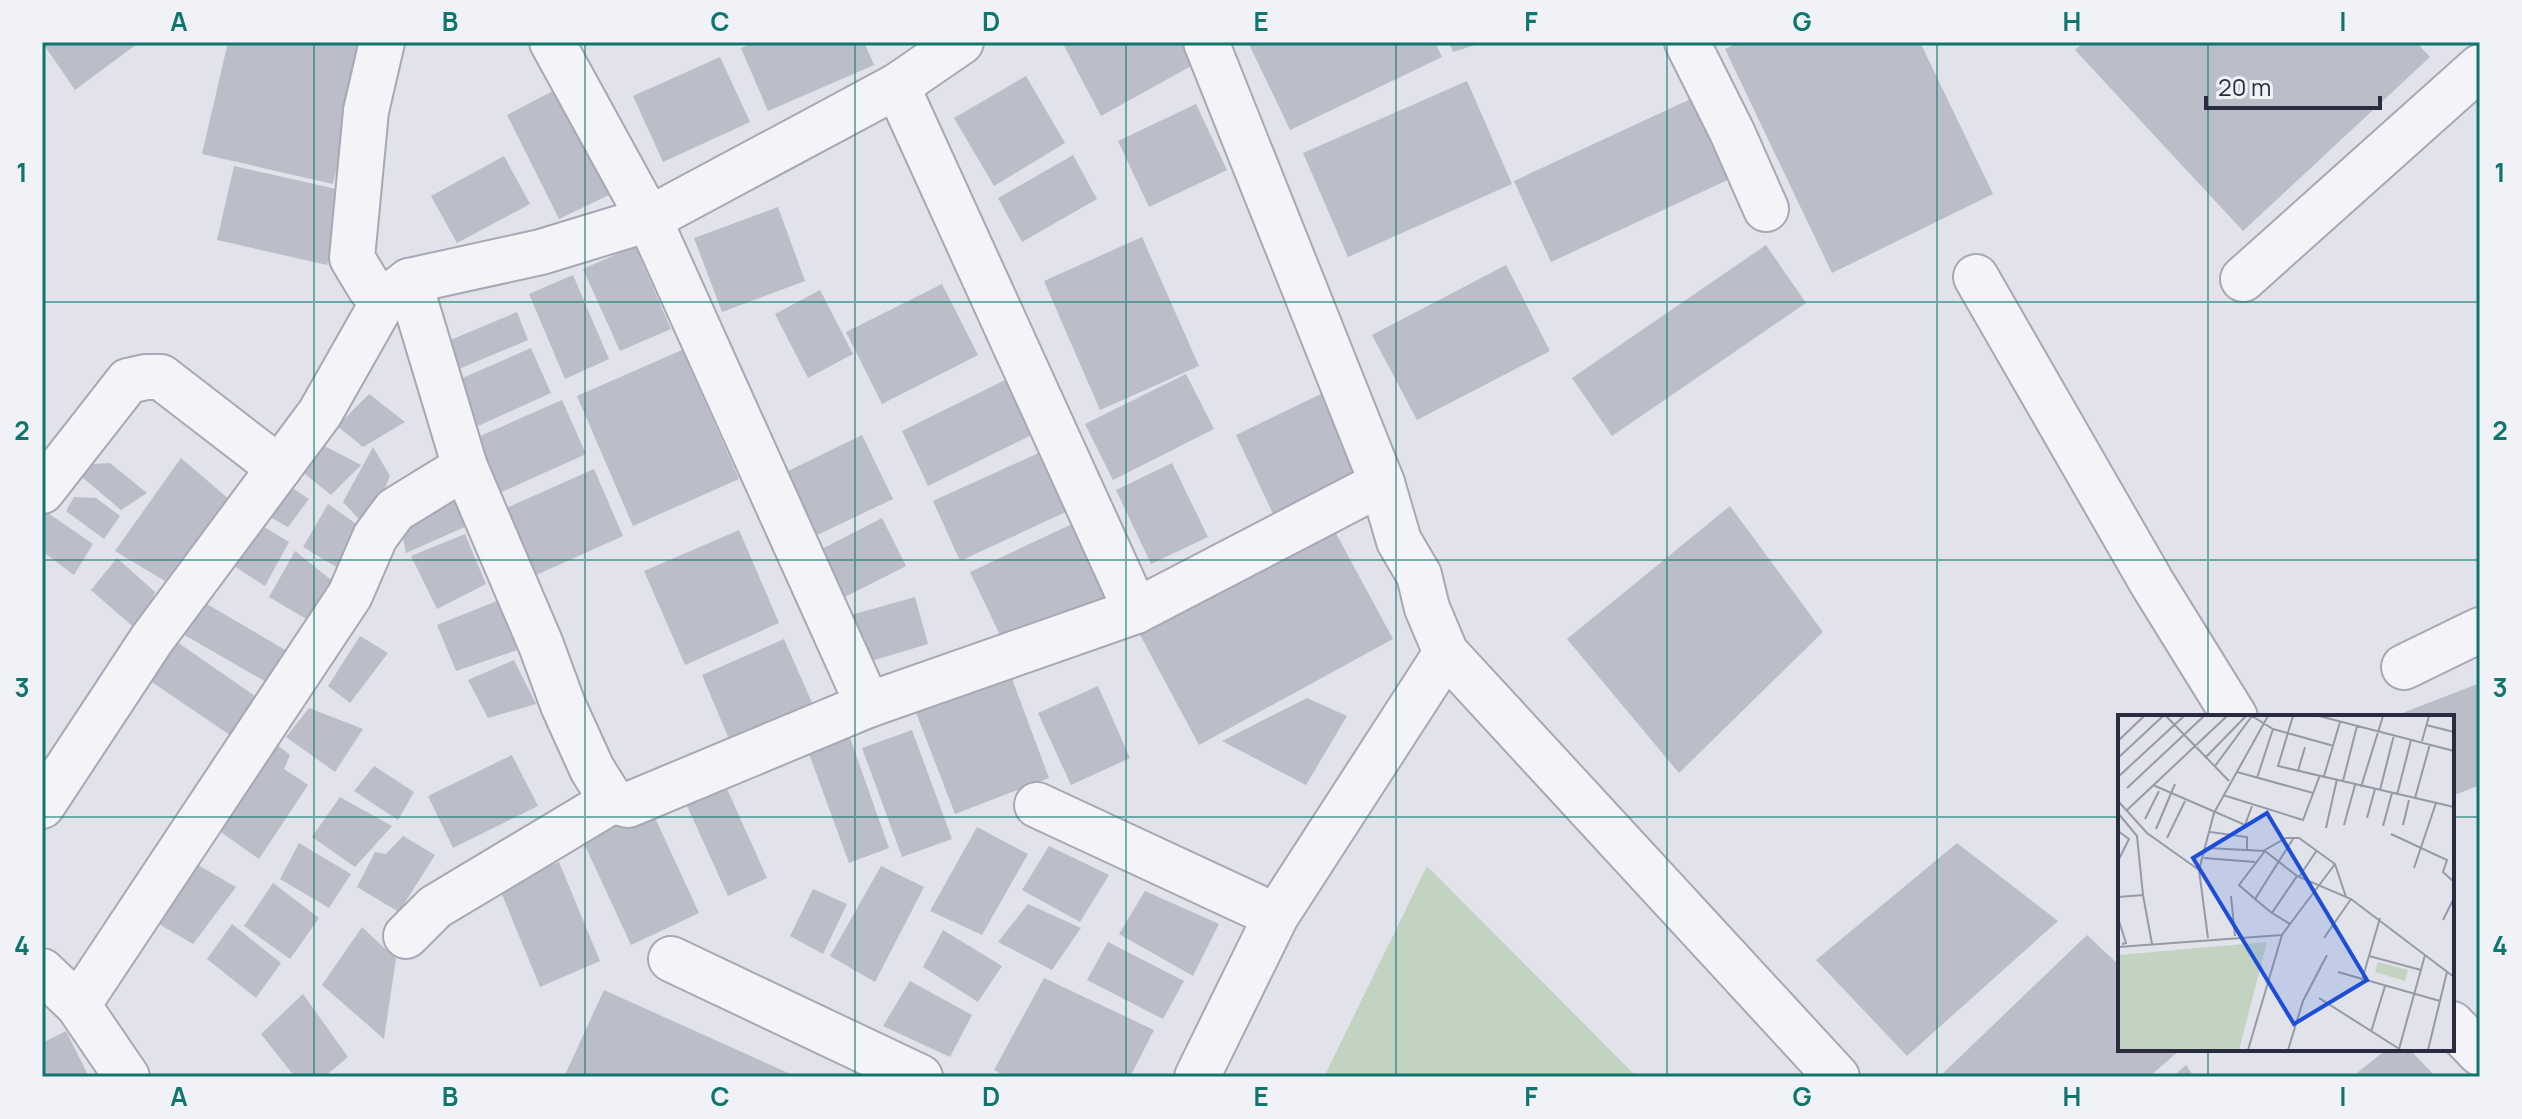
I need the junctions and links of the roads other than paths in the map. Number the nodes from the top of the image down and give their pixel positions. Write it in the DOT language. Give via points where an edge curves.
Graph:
graph roads {
  1 [pos="382,42"];
  2 [pos="552,42"];
  3 [pos="961,42"];
  4 [pos="1206,42"];
  5 [pos="1687,42"];
  6 [pos="2468,42"];
  7 [pos="2480,55"];
  8 [pos="904,67"];
  9 [pos="2480,67"];
  10 [pos="1766,209"];
  11 [pos="649,219"];
  12 [pos="1976,277"];
  13 [pos="2243,279"];
  14 [pos="397,291"];
  15 [pos="465,467"];
  16 [pos="279,468"];
  17 [pos="1382,483"];
  18 [pos="42,491"];
  19 [pos="1136,611"];
  20 [pos="2480,630"];
  21 [pos="1446,653"];
  22 [pos="2404,667"];
  23 [pos="868,705"];
  24 [pos="2234,715"];
  25 [pos="612,801"];
  26 [pos="1037,805"];
  27 [pos="42,806"];
  28 [pos="1276,916"];
  29 [pos="406,936"];
  30 [pos="671,959"];
  31 [pos="42,971"];
  32 [pos="78,1005"];
  33 [pos="2454,1026"];
  34 [pos="2480,1053"];
  35 [pos="127,1077"];
  36 [pos="920,1077"];
  37 [pos="1197,1077"];
  38 [pos="1837,1077"];
  1 -- 14 [label="street" via="366,111 352,258 370,288"];
  2 -- 11 [label="street"];
  3 -- 8 [label="street"];
  4 -- 17 [label="street"];
  5 -- 10 [label="street"];
  6 -- 7 [label="street"];
  8 -- 11 [label="street"];
  8 -- 19 [label="street"];
  9 -- 13 [label="street"];
  11 -- 14 [label="street"];
  11 -- 23 [label="street"];
  12 -- 24 [label="street"];
  14 -- 15 [label="street"];
  14 -- 16 [label="street"];
  15 -- 25 [label="street" via="563,705"];
  15 -- 32 [label="street" via="395,510 375,537 350,595"];
  16 -- 18 [label="street" via="161,377 146,377 128,381"];
  16 -- 27 [label="street" via="152,639"];
  17 -- 19 [label="street"];
  17 -- 21 [label="street" via="1399,541 1419,575"];
  19 -- 23 [label="street"];
  20 -- 22 [label="street"];
  21 -- 28 [label="street"];
  21 -- 38 [label="street"];
  23 -- 25 [label="street" via="628,805"];
  25 -- 29 [label="street" via="435,907"];
  26 -- 28 [label="street"];
  28 -- 37 [label="street"];
  30 -- 36 [label="street"];
  31 -- 32 [label="street"];
  32 -- 35 [label="street"];
  33 -- 34 [label="street"];
}
